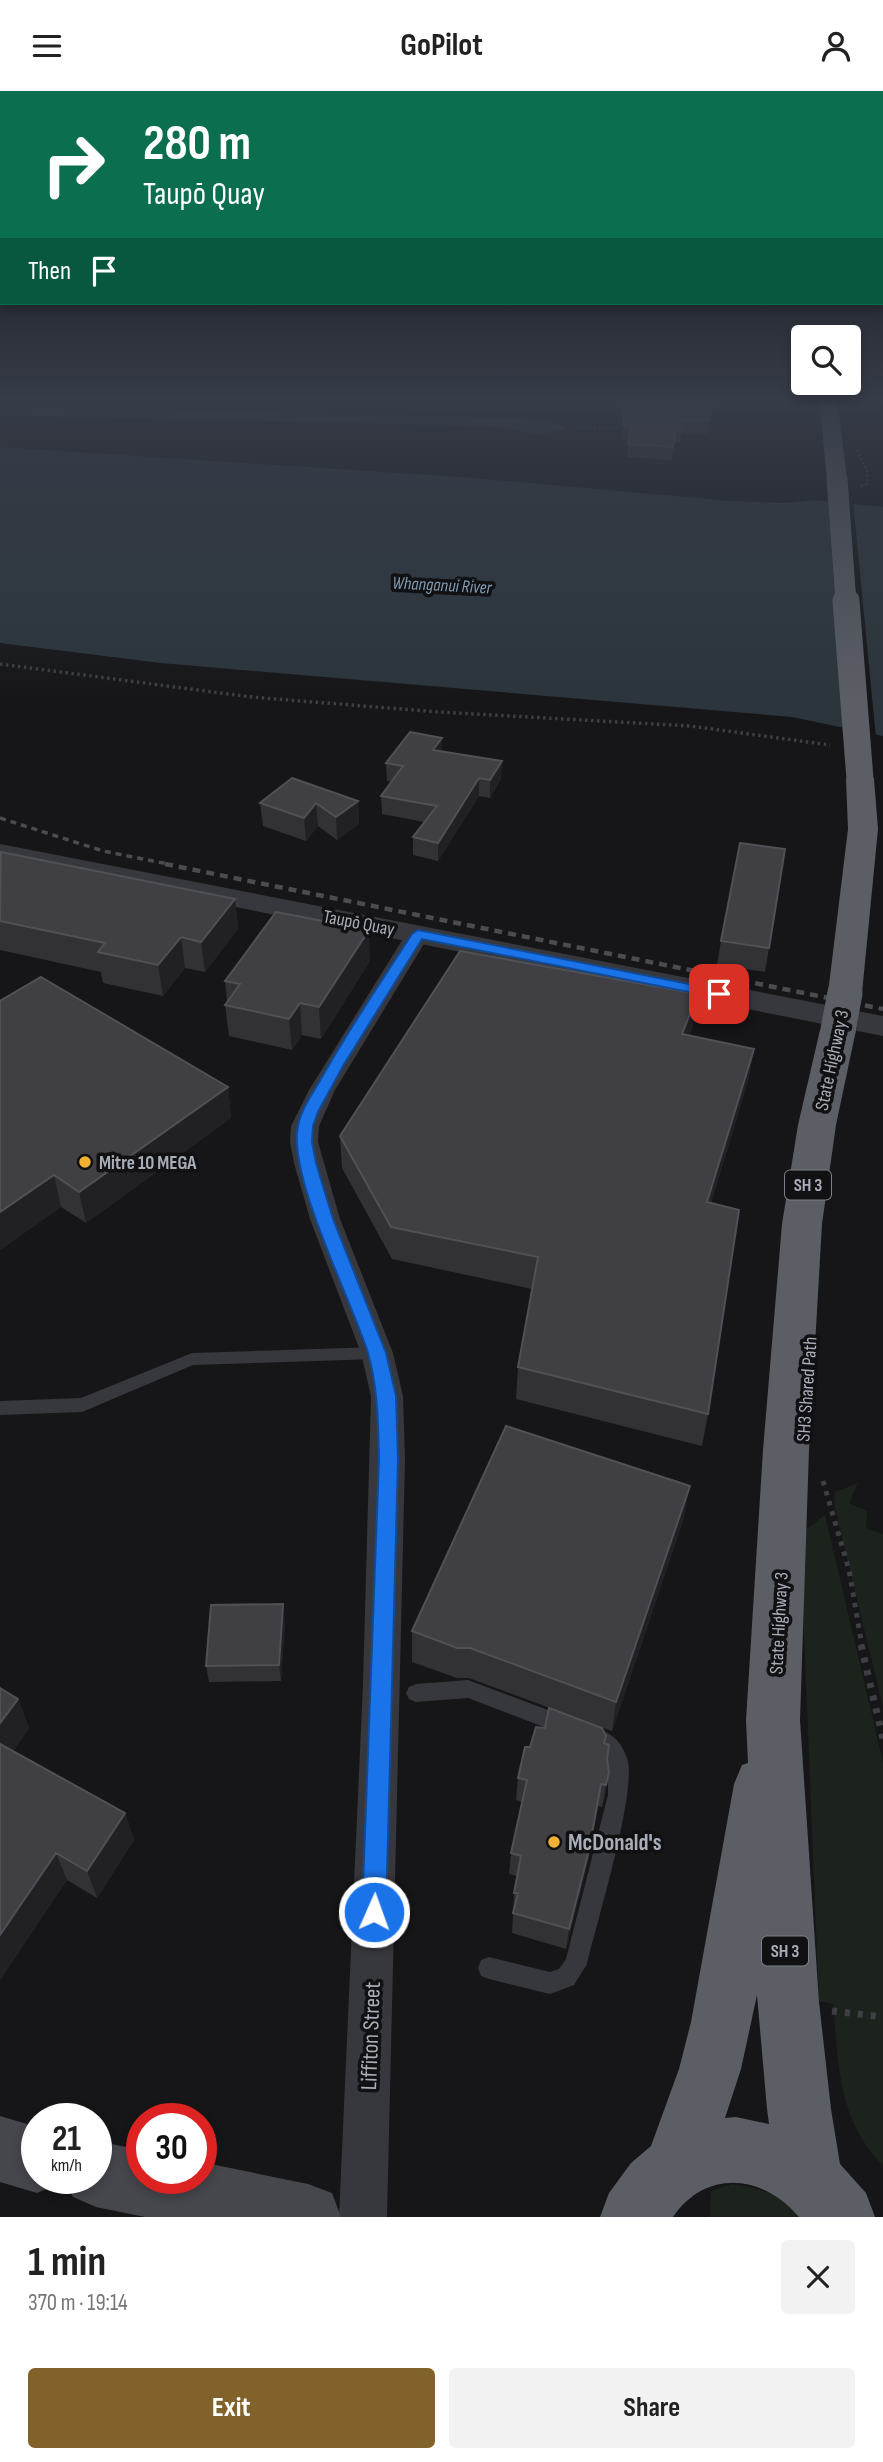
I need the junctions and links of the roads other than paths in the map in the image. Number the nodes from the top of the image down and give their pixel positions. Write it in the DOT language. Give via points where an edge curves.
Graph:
graph roads {
  1 [pos="838,498"];
  2 [pos="0,852"];
  3 [pos="418,934"];
  4 [pos="883,1026"];
  5 [pos="377,1353"];
  6 [pos="0,1408"];
  7 [pos="416,1693"];
  8 [pos="773,1720"];
  9 [pos="489,1968"];
  10 [pos="0,2150"];
  11 [pos="21,2156"];
  12 [pos="677,2165"];
  13 [pos="112,2177"];
  14 [pos="826,2199"];
  15 [pos="308,2217"];
  16 [pos="363,2217"];
  17 [pos="633,2217"];
  1 -- 8 [label="highway, State Highway 3 / SH 3, bridge" via="863,829 845,993 802,1224 786,1436"];
  2 -- 3 [label="street, Taupō Quay"];
  3 -- 4 [label="street, Taupō Quay"];
  3 -- 5 [label="street, Liffiton Street" via="336,1066 305,1126 308,1163 325,1219"];
  5 -- 6 [label="lane" via="192,1359 82,1405"];
  5 -- 16 [label="street, Liffiton Street" via="387,1396 388,1459"];
  7 -- 9 [label="lane" via="468,1689 607,1742 618,1761 618,1794 576,1964 566,1977 550,1983"];
  8 -- 12 [label="highway, State Highway 3 / SH 3" via="722,2022"];
  8 -- 14 [label="highway, State Highway 3 / SH 3" via="788,2002 799,2109"];
  10 -- 11 [label="main road"];
  12 -- 14 [label="highway, SH 3" via="719,2150 766,2155"];
  12 -- 17 [label="highway, SH 3" via="660,2178"];
  13 -- 15 [label="main road"];
}
